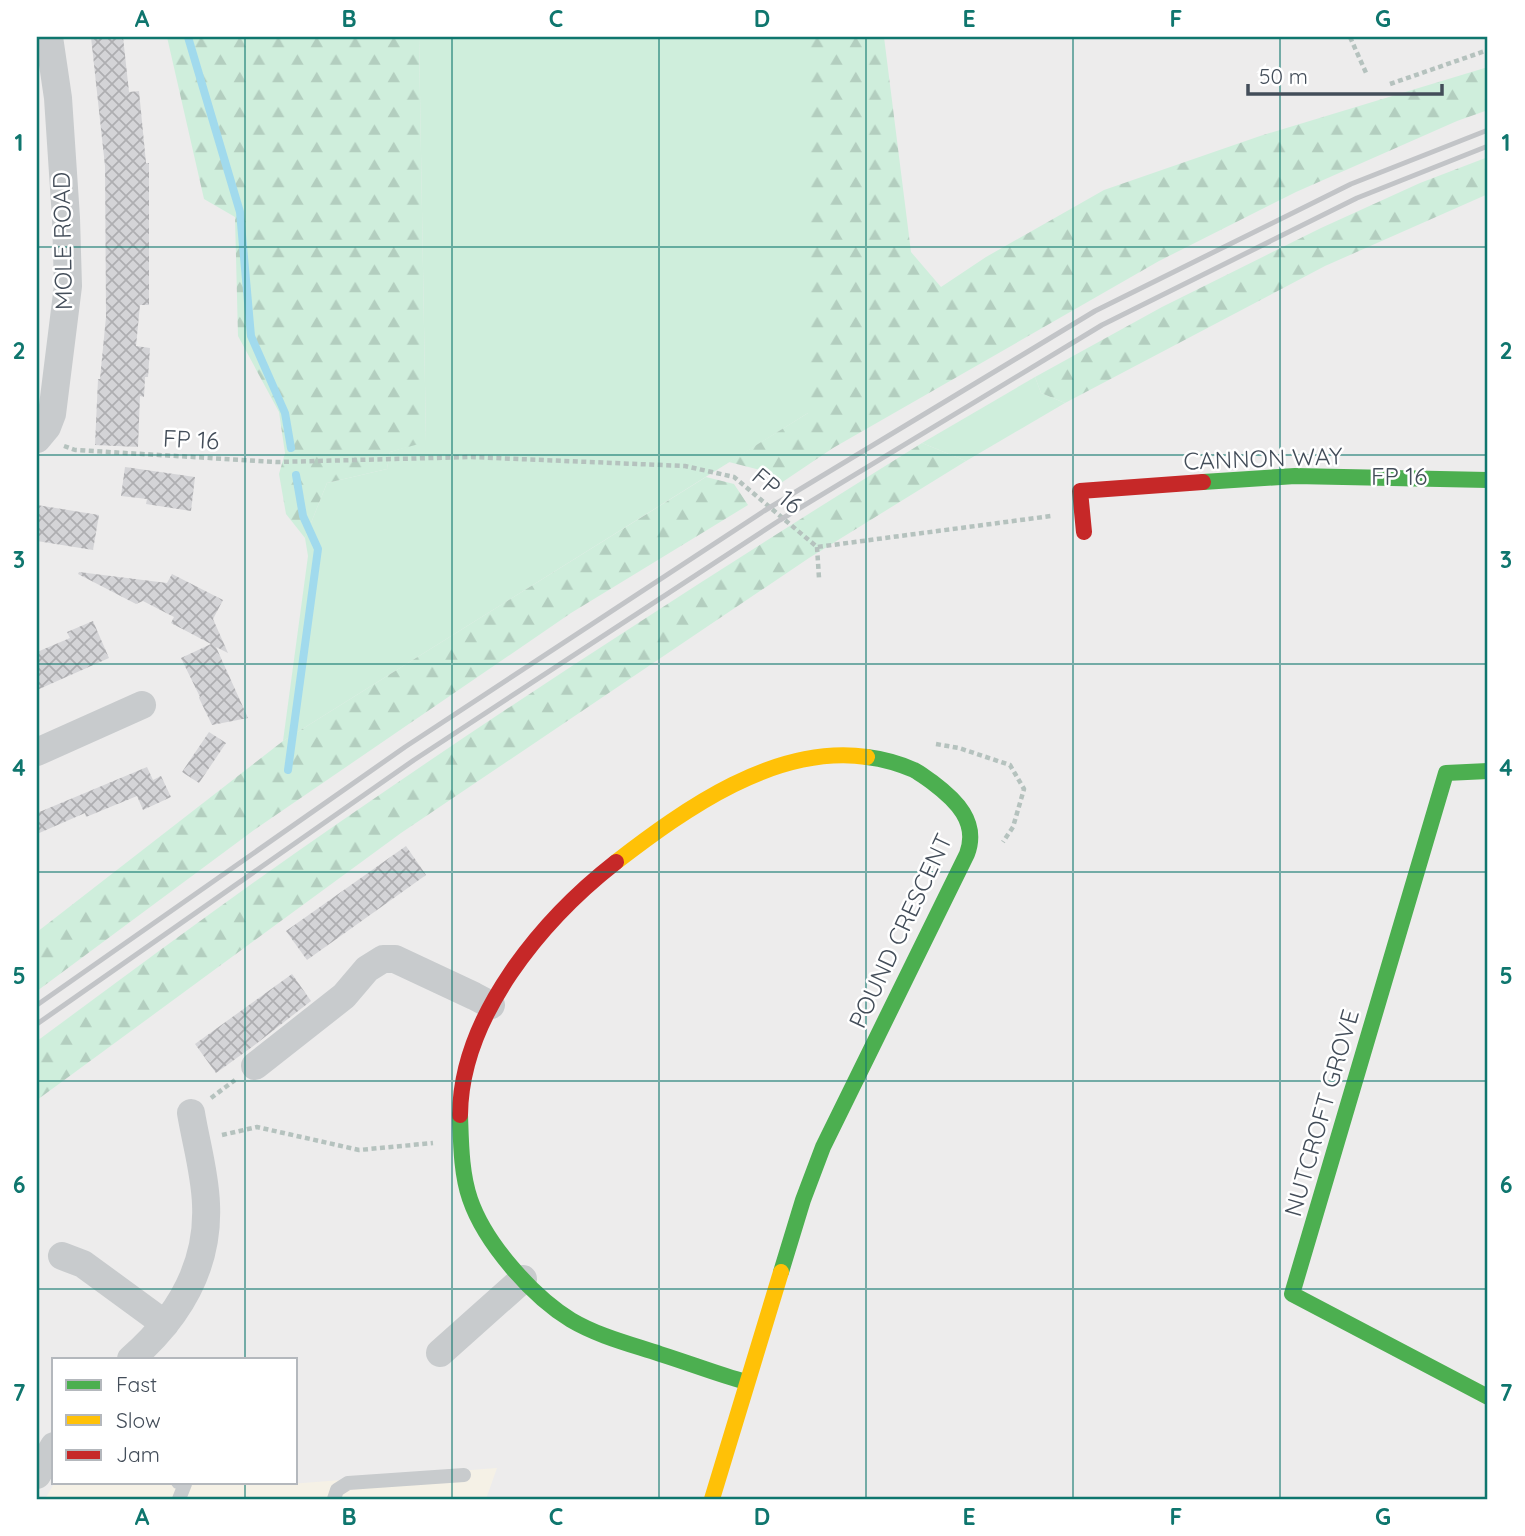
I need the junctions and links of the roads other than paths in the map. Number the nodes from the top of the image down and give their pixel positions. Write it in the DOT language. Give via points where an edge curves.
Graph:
graph roads {
  1 [pos="49,37"];
  2 [pos="38,438"];
  3 [pos="1488,480"];
  4 [pos="1084,532"];
  5 [pos="142,705"];
  6 [pos="37,752"];
  7 [pos="1488,771"];
  8 [pos="491,1005"];
  9 [pos="255,1066"];
  10 [pos="191,1113"];
  11 [pos="62,1256"];
  12 [pos="523,1279"];
  13 [pos="165,1324"];
  14 [pos="440,1353"];
  15 [pos="132,1358"];
  16 [pos="747,1382"];
  17 [pos="1488,1397"];
  18 [pos="52,1449"];
  19 [pos="37,1475"];
  20 [pos="464,1475"];
  21 [pos="334,1499"];
  22 [pos="712,1499"];
  1 -- 2 [label="street, MOLE ROAD" via="58,98 68,286 52,414"];
  3 -- 4 [label="street, CANNON WAY" via="1295,477 1080,491"];
  5 -- 6 [label="street"];
  7 -- 17 [label="street, NUTCROFT GROVE" via="1446,774 1292,1294"];
  8 -- 9 [label="street" via="395,959 383,959"];
  8 -- 12 [label="street, POUND CRESCENT" via="463,1084 464,1169 469,1199 484,1228"];
  8 -- 16 [label="street, POUND CRESCENT" via="582,890 693,806 729,786 800,760 874,757 922,774 956,802 972,838 967,854 823,1147"];
  10 -- 13 [label="street" via="205,1191 205,1235 200,1263"];
  11 -- 13 [label="street" via="83,1265"];
  12 -- 14 [label="street"];
  12 -- 16 [label="street, POUND CRESCENT" via="568,1318 597,1333"];
  13 -- 15 [label="street"];
  16 -- 22 [label="street, POUND CRESCENT"];
  18 -- 19 [label="street"];
  20 -- 21 [label="lane" via="348,1483 337,1490"];
}
